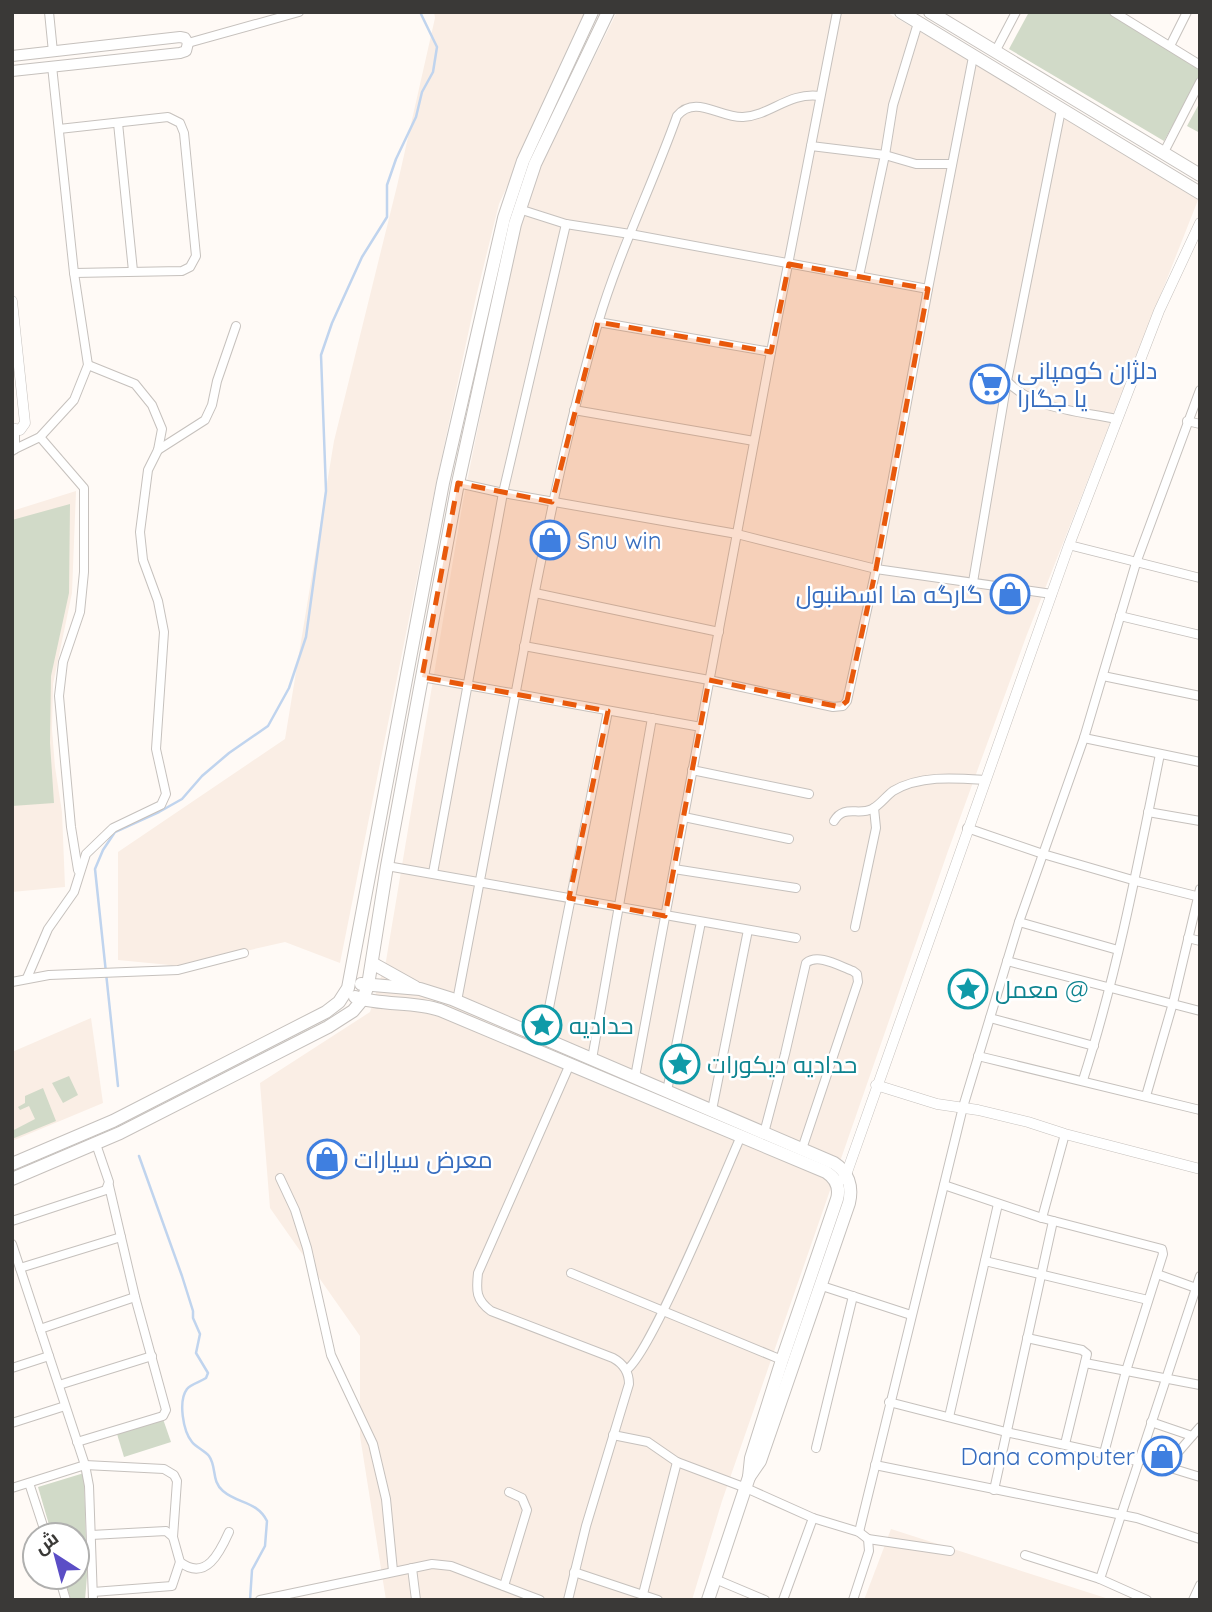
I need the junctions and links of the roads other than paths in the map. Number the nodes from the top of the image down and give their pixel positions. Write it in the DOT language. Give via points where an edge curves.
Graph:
graph roads {
  1 [pos="49,12"];
  2 [pos="299,12"];
  3 [pos="592,12"];
  4 [pos="608,12"];
  5 [pos="837,12"];
  6 [pos="901,12"];
  7 [pos="930,12"];
  8 [pos="1016,12"];
  9 [pos="1114,12"];
  10 [pos="1187,12"];
  11 [pos="276,15"];
  12 [pos="918,23"];
  13 [pos="188,43"];
  14 [pos="1170,46"];
  15 [pos="53,51"];
  16 [pos="995,52"];
  17 [pos="12,57"];
  18 [pos="973,57"];
  19 [pos="1200,65"];
  20 [pos="52,66"];
  21 [pos="12,71"];
  22 [pos="1200,82"];
  23 [pos="820,96"];
  24 [pos="1061,110"];
  25 [pos="118,123"];
  26 [pos="59,129"];
  27 [pos="811,146"];
  28 [pos="1163,154"];
  29 [pos="886,155"];
  30 [pos="952,164"];
  31 [pos="1200,174"];
  32 [pos="1200,193"];
  33 [pos="519,209"];
  34 [pos="1200,223"];
  35 [pos="566,224"];
  36 [pos="630,234"];
  37 [pos="789,264"];
  38 [pos="133,271"];
  39 [pos="74,273"];
  40 [pos="859,276"];
  41 [pos="928,289"];
  42 [pos="12,301"];
  43 [pos="598,322"];
  44 [pos="236,326"];
  45 [pos="771,352"];
  46 [pos="88,365"];
  47 [pos="1007,382"];
  48 [pos="1200,390"];
  49 [pos="574,410"];
  50 [pos="1116,419"];
  51 [pos="1187,421"];
  52 [pos="1200,424"];
  53 [pos="13,429"];
  54 [pos="40,437"];
  55 [pos="754,441"];
  56 [pos="14,450"];
  57 [pos="158,450"];
  58 [pos="457,483"];
  59 [pos="503,494"];
  60 [pos="552,502"];
  61 [pos="737,534"];
  62 [pos="1069,545"];
  63 [pos="1136,563"];
  64 [pos="876,569"];
  65 [pos="1200,578"];
  66 [pos="973,582"];
  67 [pos="535,593"];
  68 [pos="1052,594"];
  69 [pos="1120,616"];
  70 [pos="719,632"];
  71 [pos="1200,635"];
  72 [pos="524,646"];
  73 [pos="1103,676"];
  74 [pos="422,677"];
  75 [pos="709,680"];
  76 [pos="467,685"];
  77 [pos="515,694"];
  78 [pos="1200,696"];
  79 [pos="608,710"];
  80 [pos="652,718"];
  81 [pos="701,727"];
  82 [pos="1084,738"];
  83 [pos="1160,754"];
  84 [pos="1200,762"];
  85 [pos="692,771"];
  86 [pos="985,780"];
  87 [pos="809,794"];
  88 [pos="874,808"];
  89 [pos="1148,812"];
  90 [pos="684,817"];
  91 [pos="834,821"];
  92 [pos="1200,821"];
  93 [pos="967,828"];
  94 [pos="789,839"];
  95 [pos="1043,854"];
  96 [pos="387,866"];
  97 [pos="674,869"];
  98 [pos="433,873"];
  99 [pos="79,876"];
  100 [pos="1136,881"];
  101 [pos="481,882"];
  102 [pos="796,888"];
  103 [pos="1199,894"];
  104 [pos="569,898"];
  105 [pos="618,907"];
  106 [pos="665,916"];
  107 [pos="701,922"];
  108 [pos="1019,922"];
  109 [pos="855,927"];
  110 [pos="748,930"];
  111 [pos="1188,938"];
  112 [pos="796,939"];
  113 [pos="1200,942"];
  114 [pos="1118,950"];
  115 [pos="244,953"];
  116 [pos="1007,961"];
  117 [pos="372,963"];
  118 [pos="27,978"];
  119 [pos="12,982"];
  120 [pos="368,985"];
  121 [pos="1109,986"];
  122 [pos="348,988"];
  123 [pos="420,989"];
  124 [pos="363,999"];
  125 [pos="457,1001"];
  126 [pos="1173,1003"];
  127 [pos="415,1004"];
  128 [pos="1200,1011"];
  129 [pos="990,1018"];
  130 [pos="542,1038"];
  131 [pos="1094,1045"];
  132 [pos="978,1056"];
  133 [pos="592,1059"];
  134 [pos="570,1064"];
  135 [pos="635,1077"];
  136 [pos="1083,1080"];
  137 [pos="876,1085"];
  138 [pos="667,1091"];
  139 [pos="1146,1096"];
  140 [pos="963,1107"];
  141 [pos="712,1110"];
  142 [pos="1200,1110"];
  143 [pos="764,1133"];
  144 [pos="1065,1134"];
  145 [pos="741,1136"];
  146 [pos="96,1144"];
  147 [pos="802,1149"];
  148 [pos="12,1164"];
  149 [pos="1200,1169"];
  150 [pos="280,1178"];
  151 [pos="12,1179"];
  152 [pos="841,1179"];
  153 [pos="944,1185"];
  154 [pos="109,1186"];
  155 [pos="998,1203"];
  156 [pos="1042,1218"];
  157 [pos="12,1221"];
  158 [pos="1053,1221"];
  159 [pos="121,1237"];
  160 [pos="12,1244"];
  161 [pos="985,1261"];
  162 [pos="20,1268"];
  163 [pos="571,1273"];
  164 [pos="1041,1273"];
  165 [pos="1157,1274"];
  166 [pos="1200,1276"];
  167 [pos="822,1286"];
  168 [pos="1196,1288"];
  169 [pos="853,1296"];
  170 [pos="135,1297"];
  171 [pos="1148,1300"];
  172 [pos="663,1311"];
  173 [pos="911,1315"];
  174 [pos="40,1329"];
  175 [pos="1027,1338"];
  176 [pos="49,1356"];
  177 [pos="152,1356"];
  178 [pos="782,1360"];
  179 [pos="1084,1363"];
  180 [pos="12,1368"];
  181 [pos="626,1370"];
  182 [pos="1126,1371"];
  183 [pos="1167,1377"];
  184 [pos="59,1385"];
  185 [pos="1200,1385"];
  186 [pos="889,1402"];
  187 [pos="65,1406"];
  188 [pos="949,1417"];
  189 [pos="1151,1422"];
  190 [pos="12,1423"];
  191 [pos="1200,1428"];
  192 [pos="1006,1432"];
  193 [pos="613,1435"];
  194 [pos="1192,1436"];
  195 [pos="77,1442"];
  196 [pos="1065,1444"];
  197 [pos="816,1448"];
  198 [pos="1104,1453"];
  199 [pos="1138,1460"];
  200 [pos="677,1462"];
  201 [pos="85,1465"];
  202 [pos="875,1465"];
  203 [pos="1167,1465"];
  204 [pos="1200,1477"];
  205 [pos="29,1483"];
  206 [pos="748,1483"];
  207 [pos="12,1488"];
  208 [pos="994,1490"];
  209 [pos="509,1492"];
  210 [pos="1121,1516"];
  211 [pos="813,1518"];
  212 [pos="41,1521"];
  213 [pos="90,1521"];
  214 [pos="859,1531"];
  215 [pos="229,1532"];
  216 [pos="91,1535"];
  217 [pos="173,1537"];
  218 [pos="868,1539"];
  219 [pos="1200,1539"];
  220 [pos="950,1551"];
  221 [pos="1025,1555"];
  222 [pos="180,1562"];
  223 [pos="412,1568"];
  224 [pos="393,1571"];
  225 [pos="575,1572"];
  226 [pos="715,1579"];
  227 [pos="1100,1580"];
  228 [pos="1200,1585"];
  229 [pos="504,1586"];
  230 [pos="643,1594"];
  231 [pos="93,1596"];
  232 [pos="260,1600"];
  233 [pos="416,1600"];
  234 [pos="540,1600"];
  235 [pos="568,1600"];
  236 [pos="658,1600"];
  237 [pos="708,1600"];
  238 [pos="765,1600"];
  239 [pos="783,1600"];
  240 [pos="853,1600"];
  241 [pos="1147,1600"];
  242 [pos="1193,1600"];
  1 -- 15 [label="street"];
  2 -- 11 [label="street"];
  3 -- 122 [label="main road" via="523,161 504,218 443,483"];
  4 -- 33 [label="main road"];
  5 -- 23 [label="street"];
  6 -- 12 [label="main road"];
  7 -- 16 [label="main road"];
  8 -- 16 [label="street"];
  9 -- 14 [label="street"];
  10 -- 14 [label="street"];
  11 -- 13 [label="street"];
  12 -- 18 [label="main road"];
  12 -- 29 [label="street" via="893,105"];
  13 -- 15 [label="main road" via="180,37"];
  13 -- 20 [label="main road" via="186,51"];
  14 -- 19 [label="street"];
  15 -- 17 [label="main road"];
  16 -- 28 [label="main road"];
  18 -- 24 [label="main road"];
  18 -- 30 [label="street"];
  20 -- 21 [label="main road"];
  20 -- 26 [label="street"];
  22 -- 28 [label="street"];
  23 -- 27 [label="street"];
  23 -- 36 [label="street" via="802,95 741,117 696,106 682,110"];
  24 -- 32 [label="main road"];
  24 -- 47 [label="street"];
  25 -- 26 [label="street"];
  25 -- 38 [label="street"];
  25 -- 38 [label="street" via="168,117 180,123 184,133 196,256 182,271"];
  26 -- 39 [label="street"];
  27 -- 29 [label="street"];
  27 -- 37 [label="street"];
  28 -- 31 [label="main road"];
  29 -- 30 [label="street" via="916,164"];
  29 -- 40 [label="street"];
  30 -- 41 [label="street"];
  33 -- 35 [label="street"];
  33 -- 58 [label="main road"];
  34 -- 50 [label="street"];
  35 -- 36 [label="street"];
  35 -- 59 [label="street"];
  36 -- 37 [label="street"];
  36 -- 43 [label="street"];
  37 -- 40 [label="street"];
  37 -- 45 [label="street"];
  38 -- 39 [label="street"];
  39 -- 46 [label="street"];
  40 -- 41 [label="street"];
  41 -- 64 [label="street"];
  42 -- 53 [label="street" via="25,423 22,429"];
  43 -- 45 [label="street"];
  43 -- 49 [label="street"];
  44 -- 57 [label="street" via="205,420"];
  45 -- 55 [label="street"];
  46 -- 54 [label="street" via="74,400"];
  46 -- 57 [label="street" via="135,384 152,405 162,429"];
  47 -- 50 [label="street" via="1039,402"];
  47 -- 66 [label="street"];
  48 -- 51 [label="street"];
  49 -- 55 [label="street"];
  49 -- 60 [label="street"];
  50 -- 62 [label="street"];
  51 -- 52 [label="street"];
  51 -- 63 [label="street"];
  53 -- 56 [label="street"];
  54 -- 56 [label="street"];
  54 -- 99 [label="street" via="84,488 80,612 63,662 59,696"];
  55 -- 61 [label="street"];
  57 -- 99 [label="street" via="148,470 140,532 143,560 164,632 156,750 165,799 157,808 126,820 102,837 86,854"];
  58 -- 59 [label="street"];
  58 -- 74 [label="main road"];
  59 -- 60 [label="street"];
  59 -- 76 [label="street"];
  60 -- 61 [label="street"];
  60 -- 67 [label="street"];
  61 -- 64 [label="street"];
  61 -- 70 [label="street"];
  62 -- 63 [label="street"];
  62 -- 68 [label="street"];
  63 -- 65 [label="street"];
  63 -- 69 [label="street"];
  64 -- 66 [label="street"];
  64 -- 75 [label="street" via="843,706 833,708"];
  66 -- 68 [label="street"];
  67 -- 70 [label="street"];
  67 -- 72 [label="street"];
  68 -- 86 [label="street"];
  69 -- 71 [label="street"];
  69 -- 73 [label="street"];
  70 -- 75 [label="street"];
  72 -- 75 [label="street"];
  72 -- 77 [label="street"];
  73 -- 78 [label="street"];
  73 -- 82 [label="street"];
  74 -- 76 [label="street"];
  74 -- 96 [label="main road"];
  75 -- 81 [label="street"];
  76 -- 77 [label="street"];
  76 -- 98 [label="street"];
  77 -- 79 [label="street"];
  77 -- 101 [label="street"];
  79 -- 80 [label="street"];
  79 -- 104 [label="street"];
  80 -- 81 [label="street"];
  80 -- 105 [label="street"];
  81 -- 85 [label="street"];
  82 -- 83 [label="street"];
  82 -- 95 [label="street"];
  83 -- 84 [label="street"];
  83 -- 89 [label="street"];
  85 -- 87 [label="street"];
  85 -- 90 [label="street"];
  86 -- 88 [label="street" via="947,778 913,783"];
  86 -- 93 [label="street"];
  88 -- 91 [label="street" via="846,810"];
  88 -- 109 [label="street" via="876,828"];
  89 -- 92 [label="street"];
  89 -- 100 [label="street"];
  90 -- 94 [label="street"];
  90 -- 97 [label="street"];
  93 -- 95 [label="street"];
  93 -- 137 [label="street"];
  95 -- 100 [label="street"];
  95 -- 108 [label="street"];
  96 -- 98 [label="street"];
  96 -- 117 [label="main road"];
  97 -- 102 [label="street"];
  97 -- 106 [label="street"];
  98 -- 101 [label="street"];
  99 -- 118 [label="street" via="74,892 39,945"];
  100 -- 103 [label="street"];
  100 -- 114 [label="street"];
  101 -- 104 [label="street"];
  101 -- 125 [label="street"];
  103 -- 111 [label="street"];
  104 -- 105 [label="street"];
  104 -- 130 [label="street"];
  105 -- 106 [label="street"];
  105 -- 133 [label="street"];
  106 -- 107 [label="street"];
  106 -- 135 [label="street"];
  107 -- 110 [label="street"];
  107 -- 138 [label="street"];
  108 -- 114 [label="street"];
  108 -- 116 [label="street"];
  110 -- 112 [label="street"];
  110 -- 141 [label="street"];
  111 -- 113 [label="street"];
  111 -- 126 [label="street"];
  114 -- 121 [label="street"];
  115 -- 118 [label="street" via="178,970"];
  116 -- 121 [label="street"];
  116 -- 129 [label="street"];
  117 -- 120 [label="main road"];
  117 -- 123 [label="main road"];
  118 -- 119 [label="street"];
  120 -- 122 [label="main road"];
  120 -- 123 [label="main road"];
  120 -- 124 [label="main road"];
  121 -- 126 [label="street"];
  121 -- 131 [label="street"];
  122 -- 124 [label="main road"];
  122 -- 148 [label="main road" via="326,1012 113,1121"];
  123 -- 125 [label="main road"];
  123 -- 127 [label="main road"];
  124 -- 127 [label="main road"];
  124 -- 146 [label="main road" via="328,1027"];
  125 -- 130 [label="main road"];
  126 -- 128 [label="street"];
  126 -- 139 [label="street"];
  127 -- 134 [label="main road"];
  129 -- 131 [label="street"];
  129 -- 132 [label="street"];
  130 -- 133 [label="main road"];
  131 -- 136 [label="street"];
  132 -- 136 [label="street"];
  132 -- 140 [label="street"];
  133 -- 135 [label="main road"];
  134 -- 145 [label="main road"];
  134 -- 181 [label="street" via="478,1273 476,1290 479,1302 491,1311 613,1358"];
  135 -- 138 [label="main road"];
  136 -- 139 [label="street"];
  137 -- 140 [label="street"];
  137 -- 152 [label="street"];
  138 -- 141 [label="main road"];
  139 -- 142 [label="street"];
  140 -- 144 [label="street"];
  140 -- 153 [label="street"];
  141 -- 143 [label="main road"];
  143 -- 147 [label="main road"];
  143 -- 147 [label="street" via="806,963 817,958 853,971 858,982"];
  144 -- 149 [label="street"];
  144 -- 156 [label="street"];
  145 -- 152 [label="main road"];
  145 -- 172 [label="street"];
  146 -- 151 [label="main road"];
  146 -- 154 [label="street"];
  147 -- 152 [label="main road" via="834,1163"];
  150 -- 224 [label="street" via="307,1248 331,1355 373,1444 386,1499"];
  152 -- 167 [label="main road" via="851,1188 850,1198"];
  152 -- 178 [label="main road"];
  153 -- 155 [label="street"];
  153 -- 173 [label="street"];
  154 -- 157 [label="street"];
  154 -- 159 [label="street"];
  155 -- 156 [label="street"];
  155 -- 161 [label="street"];
  156 -- 158 [label="street"];
  158 -- 164 [label="street"];
  158 -- 165 [label="street" via="1159,1247 1163,1254"];
  159 -- 162 [label="street"];
  159 -- 170 [label="street"];
  160 -- 162 [label="street"];
  161 -- 164 [label="street"];
  161 -- 188 [label="street"];
  162 -- 174 [label="street"];
  163 -- 172 [label="street"];
  164 -- 171 [label="street"];
  164 -- 175 [label="street"];
  165 -- 168 [label="street"];
  165 -- 171 [label="street"];
  166 -- 168 [label="street"];
  167 -- 169 [label="street"];
  167 -- 206 [label="main road"];
  168 -- 183 [label="street"];
  169 -- 173 [label="street"];
  169 -- 197 [label="street"];
  170 -- 174 [label="street"];
  170 -- 177 [label="street"];
  171 -- 182 [label="street"];
  172 -- 178 [label="street"];
  172 -- 181 [label="street" via="636,1362"];
  173 -- 186 [label="street"];
  174 -- 176 [label="street"];
  175 -- 179 [label="street" via="1084,1351"];
  175 -- 192 [label="street"];
  176 -- 180 [label="street"];
  176 -- 184 [label="street"];
  177 -- 184 [label="street"];
  177 -- 195 [label="street" via="166,1410 163,1416"];
  178 -- 206 [label="main road" via="751,1458"];
  179 -- 182 [label="street"];
  179 -- 196 [label="street"];
  181 -- 193 [label="street" via="629,1384"];
  182 -- 183 [label="street"];
  182 -- 198 [label="street"];
  183 -- 185 [label="street"];
  183 -- 189 [label="street"];
  184 -- 187 [label="street"];
  186 -- 188 [label="street"];
  186 -- 202 [label="street"];
  187 -- 190 [label="street"];
  187 -- 195 [label="street"];
  188 -- 192 [label="street"];
  189 -- 194 [label="street"];
  189 -- 199 [label="street"];
  191 -- 194 [label="street"];
  192 -- 196 [label="street"];
  192 -- 208 [label="street"];
  193 -- 200 [label="street" via="648,1442"];
  193 -- 225 [label="street"];
  194 -- 203 [label="street"];
  195 -- 201 [label="street"];
  196 -- 198 [label="street"];
  198 -- 199 [label="street"];
  199 -- 203 [label="street"];
  199 -- 210 [label="street"];
  200 -- 206 [label="street"];
  200 -- 230 [label="street"];
  201 -- 205 [label="street"];
  201 -- 213 [label="street"];
  201 -- 217 [label="street" via="164,1469 174,1475"];
  202 -- 208 [label="street"];
  202 -- 214 [label="street"];
  203 -- 204 [label="street"];
  205 -- 207 [label="street"];
  205 -- 212 [label="street"];
  206 -- 211 [label="street"];
  206 -- 226 [label="main road"];
  208 -- 210 [label="street"];
  209 -- 229 [label="street" via="522,1499 527,1510"];
  210 -- 219 [label="street"];
  210 -- 227 [label="street"];
  211 -- 214 [label="street"];
  211 -- 239 [label="street"];
  214 -- 218 [label="street"];
  215 -- 222 [label="street" via="213,1562 192,1569"];
  216 -- 217 [label="street" via="166,1531"];
  216 -- 231 [label="street"];
  217 -- 222 [label="street"];
  218 -- 220 [label="street"];
  218 -- 240 [label="street" via="869,1551"];
  221 -- 227 [label="street"];
  222 -- 231 [label="street" via="172,1586"];
  223 -- 224 [label="street"];
  223 -- 229 [label="street" via="432,1563 451,1566"];
  223 -- 233 [label="street"];
  224 -- 232 [label="street"];
  225 -- 230 [label="street"];
  225 -- 235 [label="street"];
  226 -- 237 [label="main road"];
  226 -- 238 [label="street"];
  227 -- 241 [label="street"];
  228 -- 242 [label="street"];
  229 -- 234 [label="street"];
  230 -- 236 [label="street"];
}
